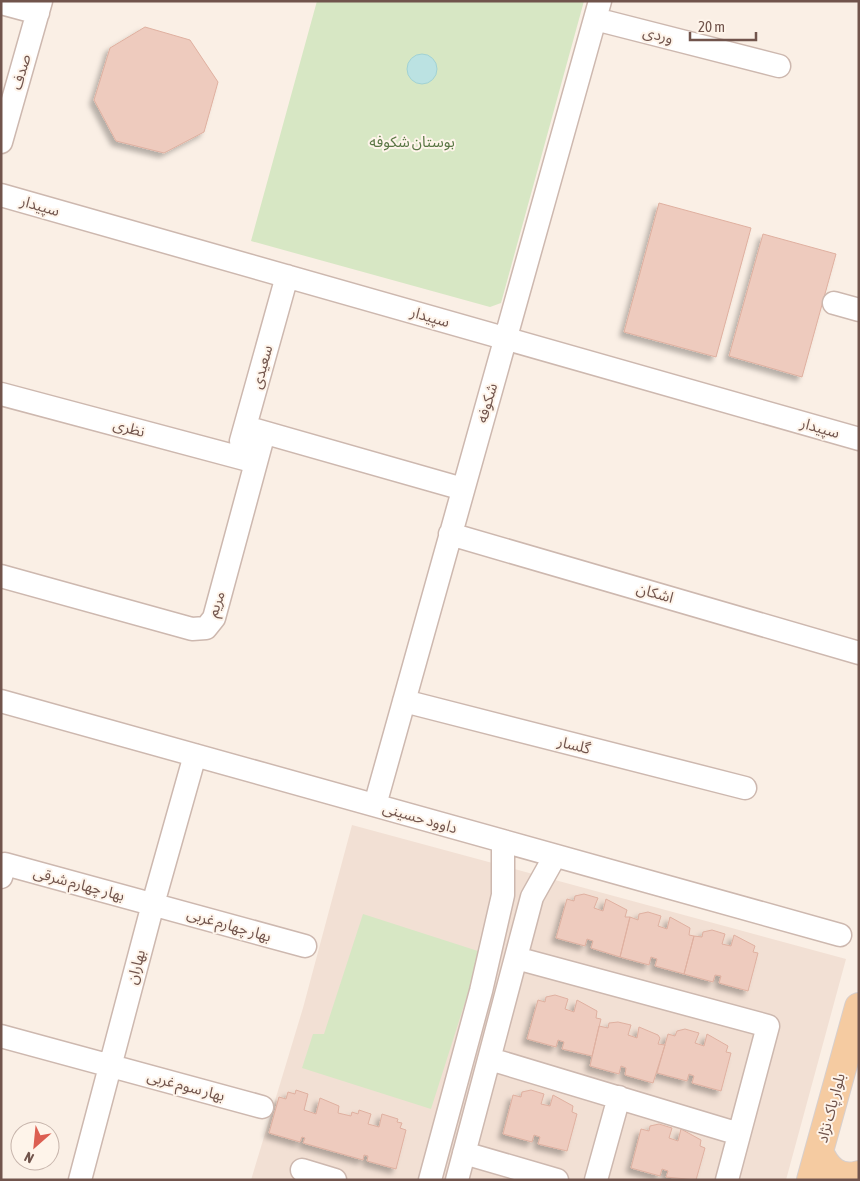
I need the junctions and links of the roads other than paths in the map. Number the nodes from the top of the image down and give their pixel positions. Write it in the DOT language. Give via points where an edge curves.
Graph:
graph roads {
  1 [pos="1,3"];
  2 [pos="40,7"];
  3 [pos="597,10"];
  4 [pos="779,66"];
  5 [pos="1,142"];
  6 [pos="1,195"];
  7 [pos="287,276"];
  8 [pos="834,303"];
  9 [pos="859,310"];
  10 [pos="506,338"];
  11 [pos="1,394"];
  12 [pos="255,430"];
  13 [pos="859,439"];
  14 [pos="247,460"];
  15 [pos="463,489"];
  16 [pos="450,534"];
  17 [pos="1,576"];
  18 [pos="859,653"];
  19 [pos="1,701"];
  20 [pos="404,701"];
  21 [pos="195,755"];
  22 [pos="745,788"];
  23 [pos="374,806"];
  24 [pos="504,841"];
  25 [pos="555,856"];
  26 [pos="3,870"];
  27 [pos="153,904"];
  28 [pos="840,935"];
  29 [pos="305,946"];
  30 [pos="516,958"];
  31 [pos="859,1008"];
  32 [pos="1,1036"];
  33 [pos="490,1059"];
  34 [pos="111,1066"];
  35 [pos="619,1098"];
  36 [pos="262,1107"];
  37 [pos="739,1134"];
  38 [pos="819,1151"];
  39 [pos="464,1153"];
  40 [pos="302,1170"];
  41 [pos="859,1176"];
  42 [pos="80,1180"];
  43 [pos="335,1180"];
  44 [pos="430,1180"];
  45 [pos="457,1180"];
  46 [pos="557,1180"];
  47 [pos="596,1180"];
  48 [pos="727,1180"];
  49 [pos="811,1180"];
  1 -- 2 [label="street"];
  2 -- 5 [label="street, صدف"];
  3 -- 4 [label="street, وردی"];
  3 -- 10 [label="street, شکوفه"];
  6 -- 7 [label="street, سپیدار"];
  7 -- 10 [label="street, سپیدار"];
  7 -- 12 [label="street, سعیدی"];
  8 -- 9 [label="street"];
  10 -- 13 [label="street, سپیدار"];
  10 -- 15 [label="street, شکوفه"];
  11 -- 14 [label="street, نظری"];
  12 -- 14 [label="street, سعیدی"];
  12 -- 15 [label="street"];
  14 -- 17 [label="street, مریم" via="214,618 206,628 192,629"];
  15 -- 16 [label="street, شکوفه"];
  16 -- 18 [label="street, اشکان"];
  16 -- 20 [label="street, شکوفه"];
  19 -- 21 [label="street, داوود حسینی"];
  20 -- 22 [label="street, گلسار"];
  20 -- 23 [label="street, شکوفه"];
  21 -- 23 [label="street, داوود حسینی"];
  21 -- 27 [label="street, بهاران"];
  23 -- 24 [label="street, داوود حسینی"];
  24 -- 25 [label="street, داوود حسینی"];
  24 -- 44 [label="street" via="504,895"];
  25 -- 28 [label="street, داوود حسینی"];
  25 -- 30 [label="street" via="532,898"];
  26 -- 27 [label="street, بهار چهارم شرقی"];
  27 -- 29 [label="street, بهار چهارم غربی"];
  27 -- 34 [label="street, بهاران"];
  30 -- 33 [label="street"];
  30 -- 37 [label="street" via="768,1026"];
  31 -- 38 [label="main road, بلوار پاک نژاد"];
  32 -- 34 [label="street, بهار سوم غربی"];
  33 -- 35 [label="street"];
  33 -- 39 [label="street"];
  34 -- 36 [label="street, بهار سوم غربی"];
  34 -- 42 [label="street, بهاران"];
  35 -- 37 [label="street"];
  35 -- 47 [label="street"];
  37 -- 48 [label="street"];
  38 -- 41 [label="main road" via="831,1171 842,1178"];
  38 -- 49 [label="main road, بلوار پاک نژاد"];
  39 -- 45 [label="street"];
  39 -- 46 [label="street"];
  40 -- 43 [label="street"];
}
